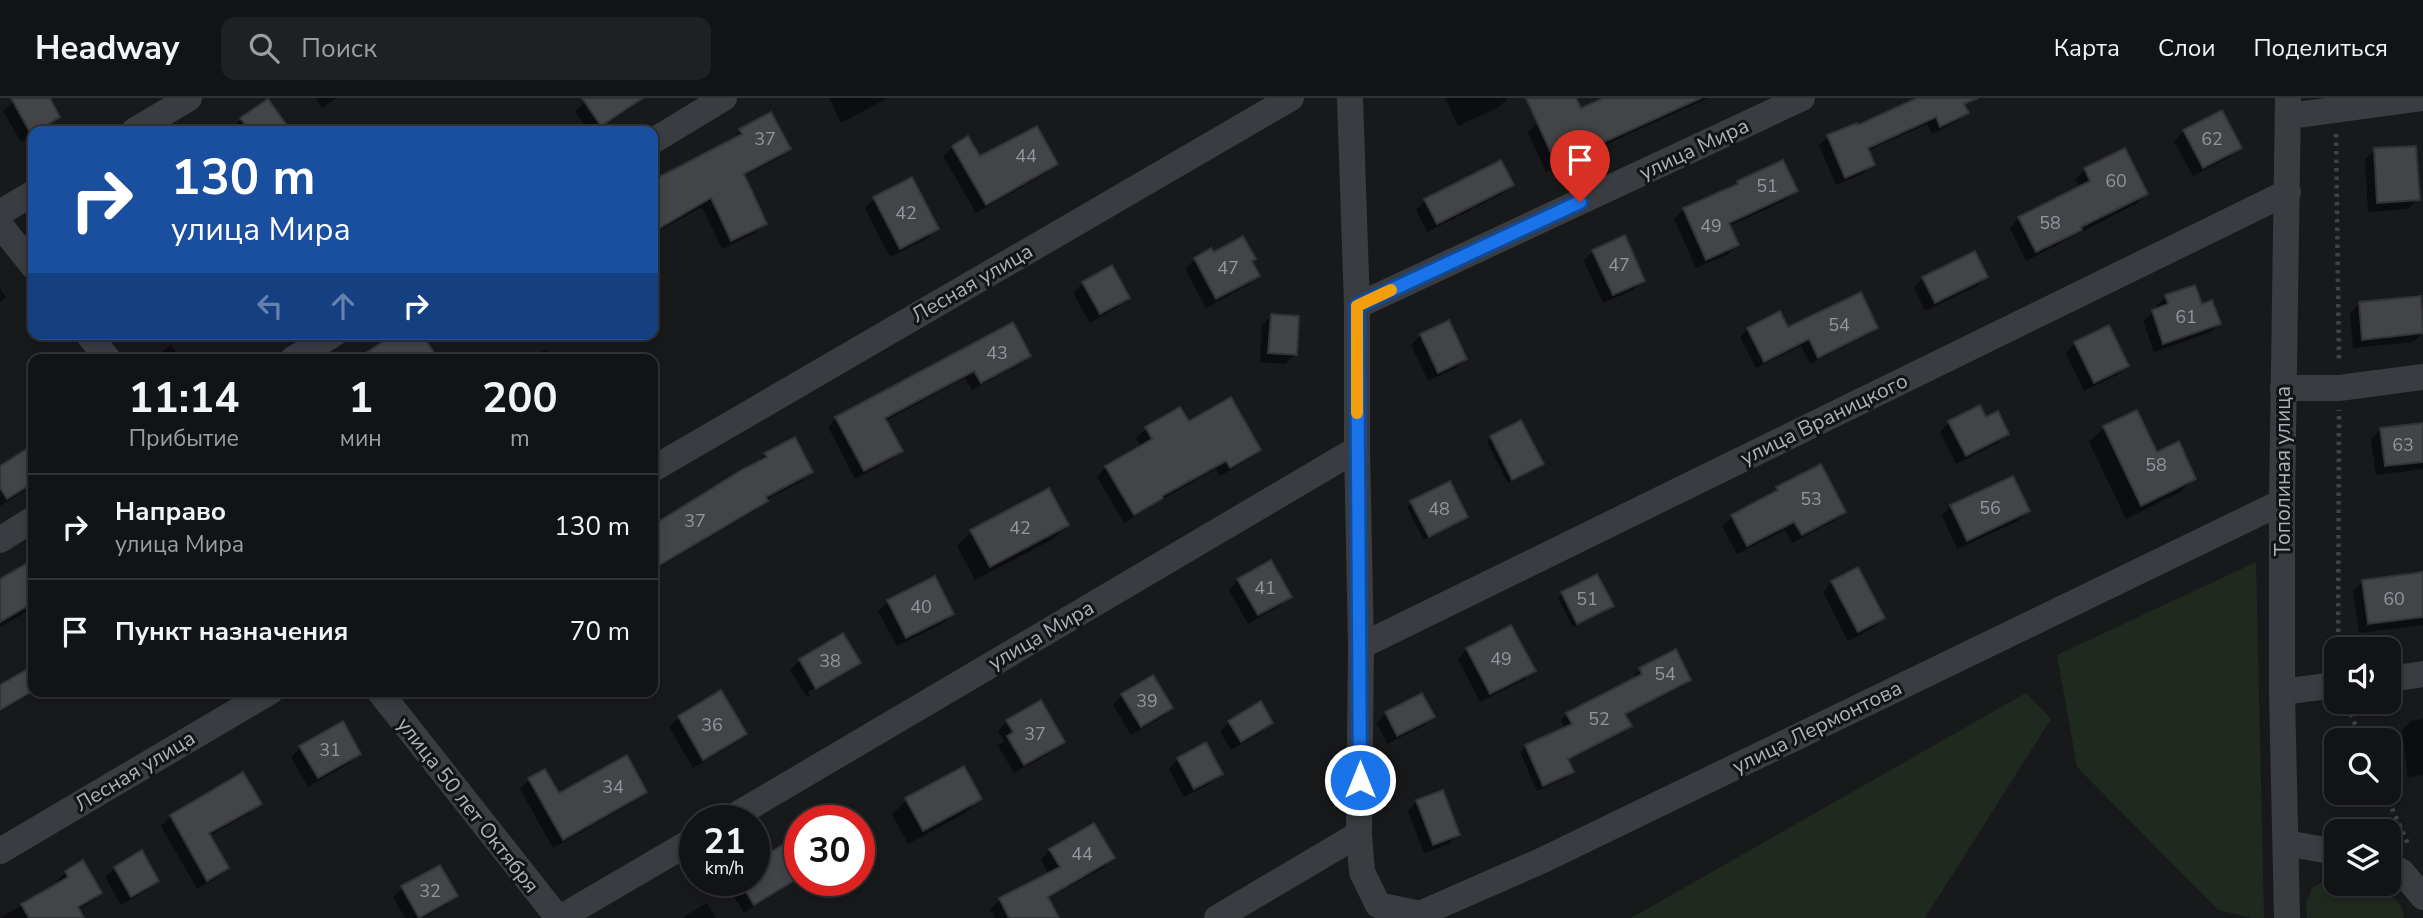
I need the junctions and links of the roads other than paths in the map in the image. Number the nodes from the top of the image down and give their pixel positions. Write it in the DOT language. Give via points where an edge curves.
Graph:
graph roads {
  1 [pos="189,98"];
  2 [pos="724,98"];
  3 [pos="1292,98"];
  4 [pos="1350,98"];
  5 [pos="1802,98"];
  6 [pos="2423,99"];
  7 [pos="2288,107"];
  8 [pos="142,126"];
  9 [pos="658,138"];
  10 [pos="2288,192"];
  11 [pos="28,196"];
  12 [pos="0,213"];
  13 [pos="0,225"];
  14 [pos="28,260"];
  15 [pos="1357,306"];
  16 [pos="93,340"];
  17 [pos="324,340"];
  18 [pos="104,354"];
  19 [pos="301,354"];
  20 [pos="2423,377"];
  21 [pos="2283,388"];
  22 [pos="1357,449"];
  23 [pos="658,466"];
  24 [pos="2282,502"];
  25 [pos="28,522"];
  26 [pos="0,540"];
  27 [pos="1361,646"];
  28 [pos="2423,674"];
  29 [pos="2401,677"];
  30 [pos="2324,687"];
  31 [pos="2282,692"];
  32 [pos="261,697"];
  33 [pos="384,697"];
  34 [pos="753,805"];
  35 [pos="1359,834"];
  36 [pos="2286,843"];
  37 [pos="679,848"];
  38 [pos="2324,850"];
  39 [pos="0,851"];
  40 [pos="2401,871"];
  41 [pos="2423,897"];
  42 [pos="559,918"];
  43 [pos="1217,918"];
  44 [pos="2287,918"];
  1 -- 8 [label="street"];
  2 -- 9 [label="street"];
  3 -- 23 [label="street, Лесная улица"];
  4 -- 15 [label="street"];
  5 -- 15 [label="street, улица Мира"];
  6 -- 7 [label="street"];
  7 -- 10 [label="street, Тополиная улица"];
  10 -- 21 [label="street, Тополиная улица"];
  10 -- 27 [label="street, улица Враницкого"];
  11 -- 12 [label="street"];
  13 -- 14 [label="street"];
  15 -- 22 [label="street"];
  16 -- 18 [label="street"];
  17 -- 19 [label="street"];
  20 -- 21 [label="street" via="2339,388"];
  21 -- 24 [label="street, Тополиная улица"];
  22 -- 27 [label="street"];
  22 -- 34 [label="street, улица Мира"];
  24 -- 31 [label="street, Тополиная улица"];
  24 -- 35 [label="street, улица Лермонтова" via="1543,860 1420,914 1378,905 1362,872"];
  25 -- 26 [label="street"];
  27 -- 35 [label="street"];
  28 -- 29 [label="street"];
  30 -- 31 [label="street"];
  31 -- 36 [label="street, Тополиная улица"];
  32 -- 39 [label="street, Лесная улица"];
  33 -- 42 [label="street, улица 50 лет Октября"];
  35 -- 43 [label="street"];
  36 -- 38 [label="street"];
  36 -- 44 [label="street, Тополиная улица"];
  37 -- 42 [label="street"];
  40 -- 41 [label="street"];
}
